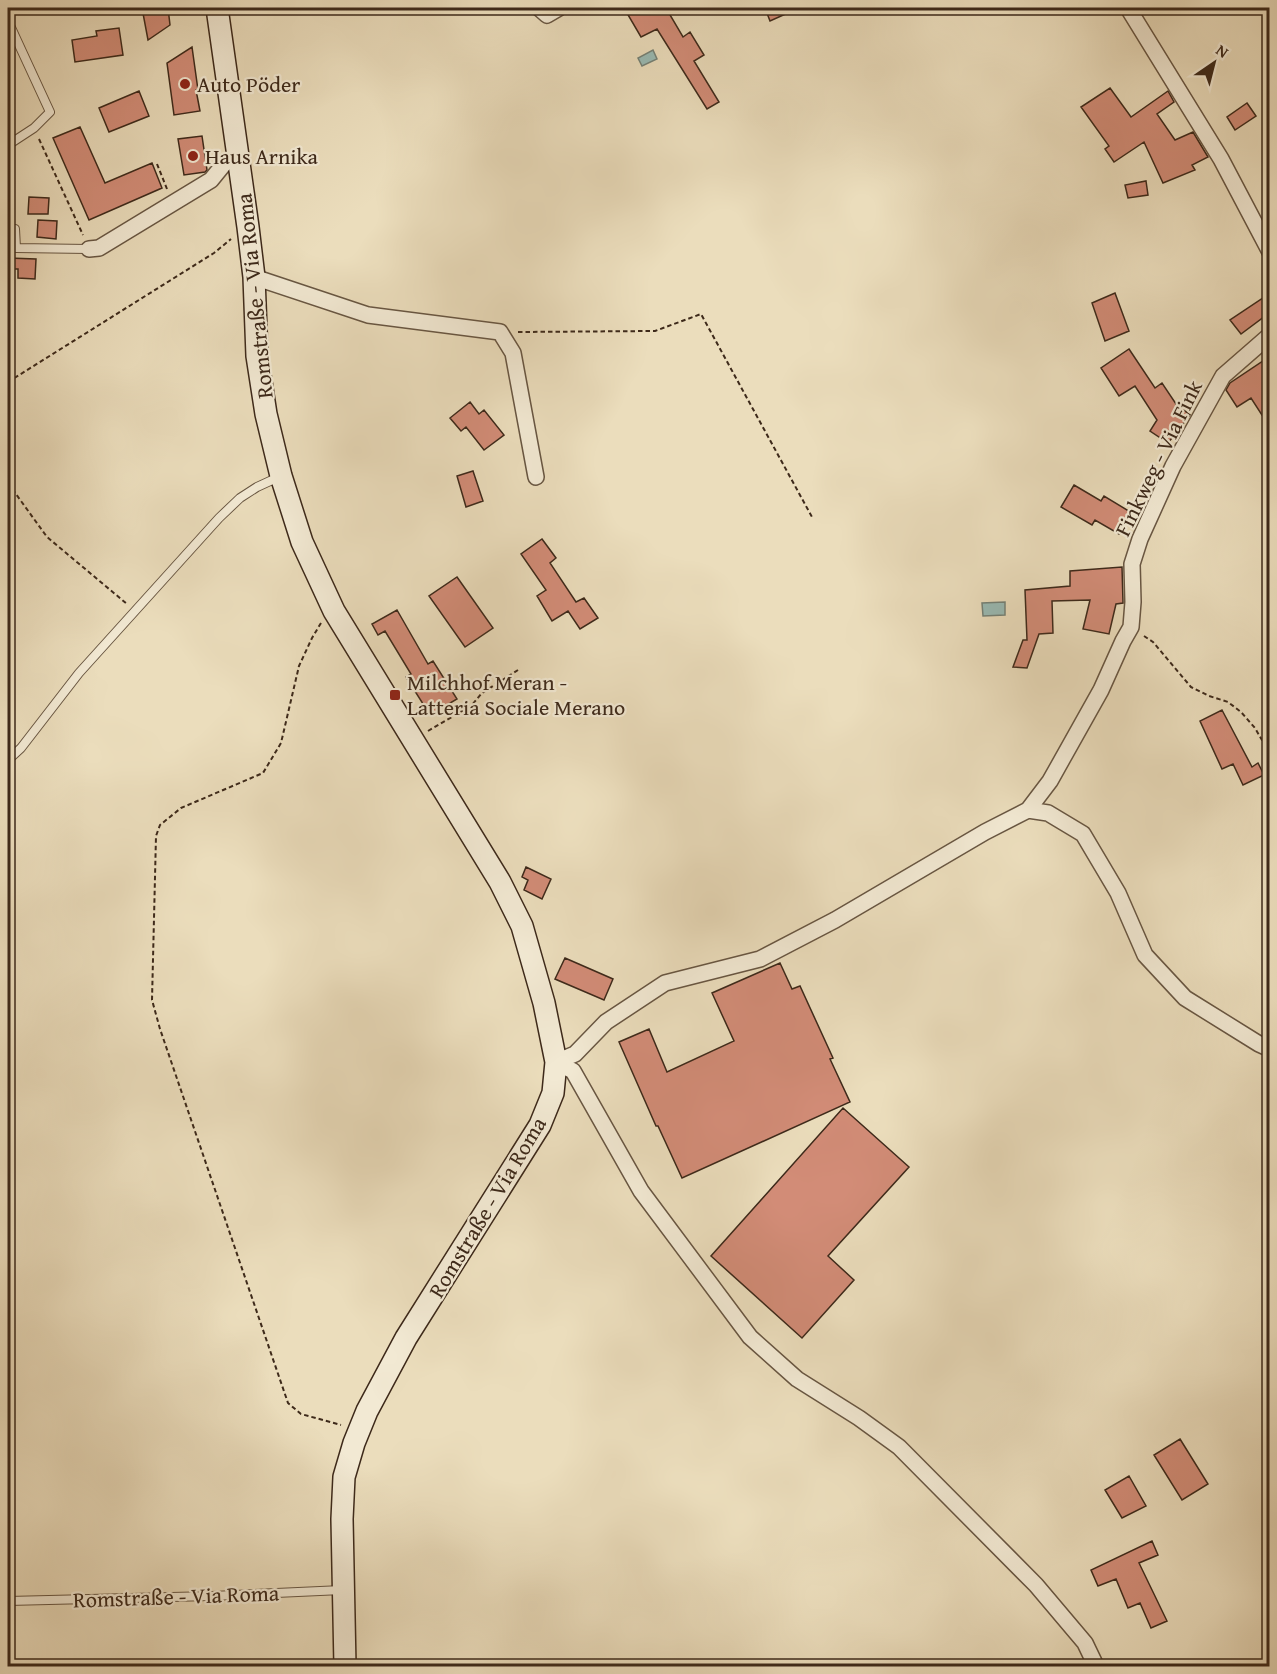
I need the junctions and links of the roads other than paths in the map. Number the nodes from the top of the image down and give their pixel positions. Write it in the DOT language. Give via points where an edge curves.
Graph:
graph roads {
  1 [pos="217,8"];
  2 [pos="539,8"];
  3 [pos="559,8"];
  4 [pos="1128,8"];
  5 [pos="8,21"];
  6 [pos="8,145"];
  7 [pos="231,159"];
  8 [pos="8,228"];
  9 [pos="89,249"];
  10 [pos="1269,252"];
  11 [pos="254,277"];
  12 [pos="1269,335"];
  13 [pos="281,476"];
  14 [pos="536,477"];
  15 [pos="8,760"];
  16 [pos="1028,810"];
  17 [pos="1269,1049"];
  18 [pos="556,1062"];
  19 [pos="344,1590"];
  20 [pos="8,1601"];
  21 [pos="345,1666"];
  22 [pos="1096,1666"];
  1 -- 7 [label="street, Romstraße - Via Roma"];
  2 -- 3 [label="street" via="548,15"];
  4 -- 10 [label="street" via="1221,159"];
  5 -- 6 [label="lane" via="50,112"];
  7 -- 9 [label="street" via="211,180 99,248"];
  7 -- 11 [label="street, Romstraße - Via Roma" via="248,227"];
  8 -- 9 [label="lane" via="15,229 16,248"];
  11 -- 13 [label="street, Romstraße - Via Roma" via="257,356"];
  11 -- 14 [label="street" via="368,315 500,332 513,353"];
  12 -- 16 [label="street, Finkweg - Via Fink" via="1223,376 1173,466 1132,564 1131,627 1050,781"];
  13 -- 15 [label="lane" via="240,498 219,518 79,673"];
  13 -- 18 [label="street, Romstraße - Via Roma" via="302,542 334,611 500,882 522,926"];
  16 -- 17 [label="street" via="1048,813 1083,834 1118,893 1145,955 1185,998"];
  16 -- 18 [label="street" via="760,959 665,983 606,1022 575,1054"];
  18 -- 19 [label="street, Romstraße - Via Roma" via="553,1093 540,1125 406,1338 354,1443 344,1477"];
  18 -- 22 [label="street" via="573,1071 640,1191 750,1337 797,1379 899,1447 1036,1585 1085,1643"];
  19 -- 20 [label="lane, Romstraße - Via Roma"];
  19 -- 21 [label="street, Romstraße - Via Roma"];
}
